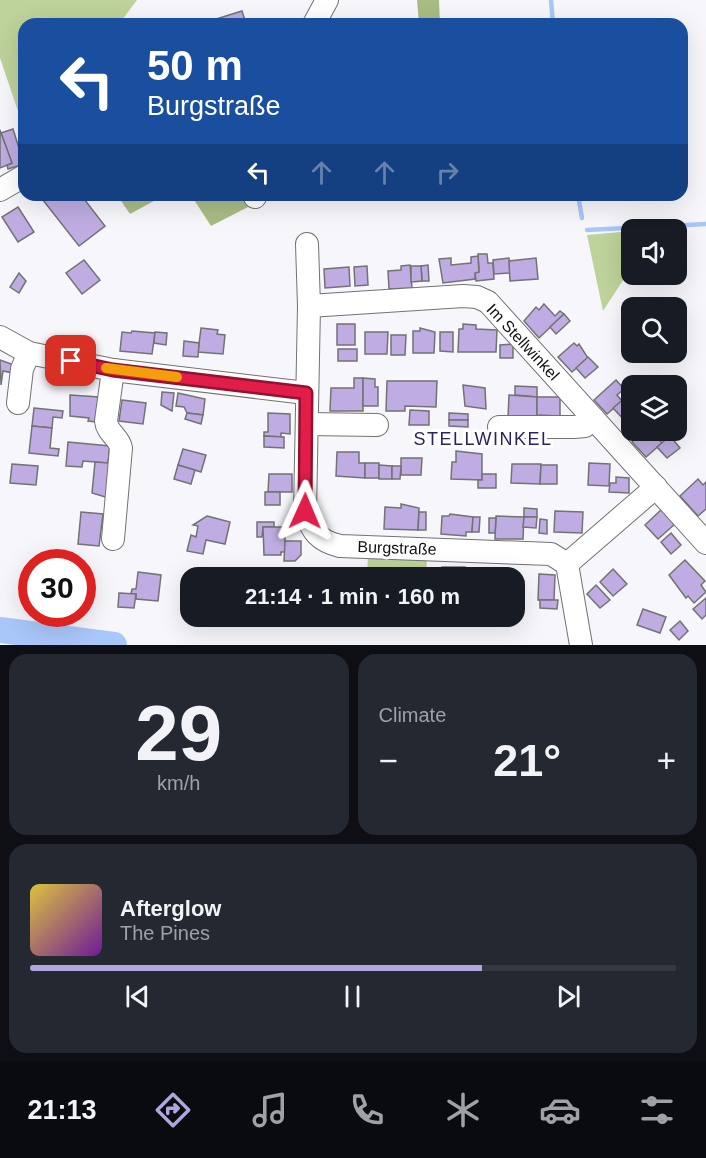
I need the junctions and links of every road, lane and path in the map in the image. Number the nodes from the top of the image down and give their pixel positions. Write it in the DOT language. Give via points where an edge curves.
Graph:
graph roads {
  1 [pos="327,0"];
  2 [pos="317,18"];
  3 [pos="18,180"];
  4 [pos="0,190"];
  5 [pos="307,244"];
  6 [pos="309,306"];
  7 [pos="0,337"];
  8 [pos="29,353"];
  9 [pos="113,370"];
  10 [pos="306,393"];
  11 [pos="18,403"];
  12 [pos="593,418"];
  13 [pos="307,424"];
  14 [pos="377,425"];
  15 [pos="499,427"];
  16 [pos="656,487"];
  17 [pos="113,539"];
  18 [pos="706,543"];
  19 [pos="567,564"];
  20 [pos="581,645"];
  1 -- 2 [label="street"];
  3 -- 4 [label="street"];
  5 -- 6 [label="street"];
  6 -- 10 [label="street"];
  6 -- 12 [label="street, Im Stellwinkel" via="477,297 497,310"];
  7 -- 8 [label="street"];
  8 -- 9 [label="street"];
  8 -- 11 [label="street" via="22,369"];
  9 -- 10 [label="street"];
  9 -- 17 [label="street" via="107,429 121,448"];
  10 -- 13 [label="street, Burgstraße"];
  12 -- 15 [label="street" via="585,426 574,428"];
  12 -- 16 [label="street, Im Stellwinkel"];
  13 -- 14 [label="street"];
  13 -- 19 [label="street, Burgstraße" via="305,511 311,529 323,542 340,546 551,554"];
  16 -- 18 [label="street, Im Stellwinkel"];
  16 -- 19 [label="street"];
  19 -- 20 [label="street"];
}
